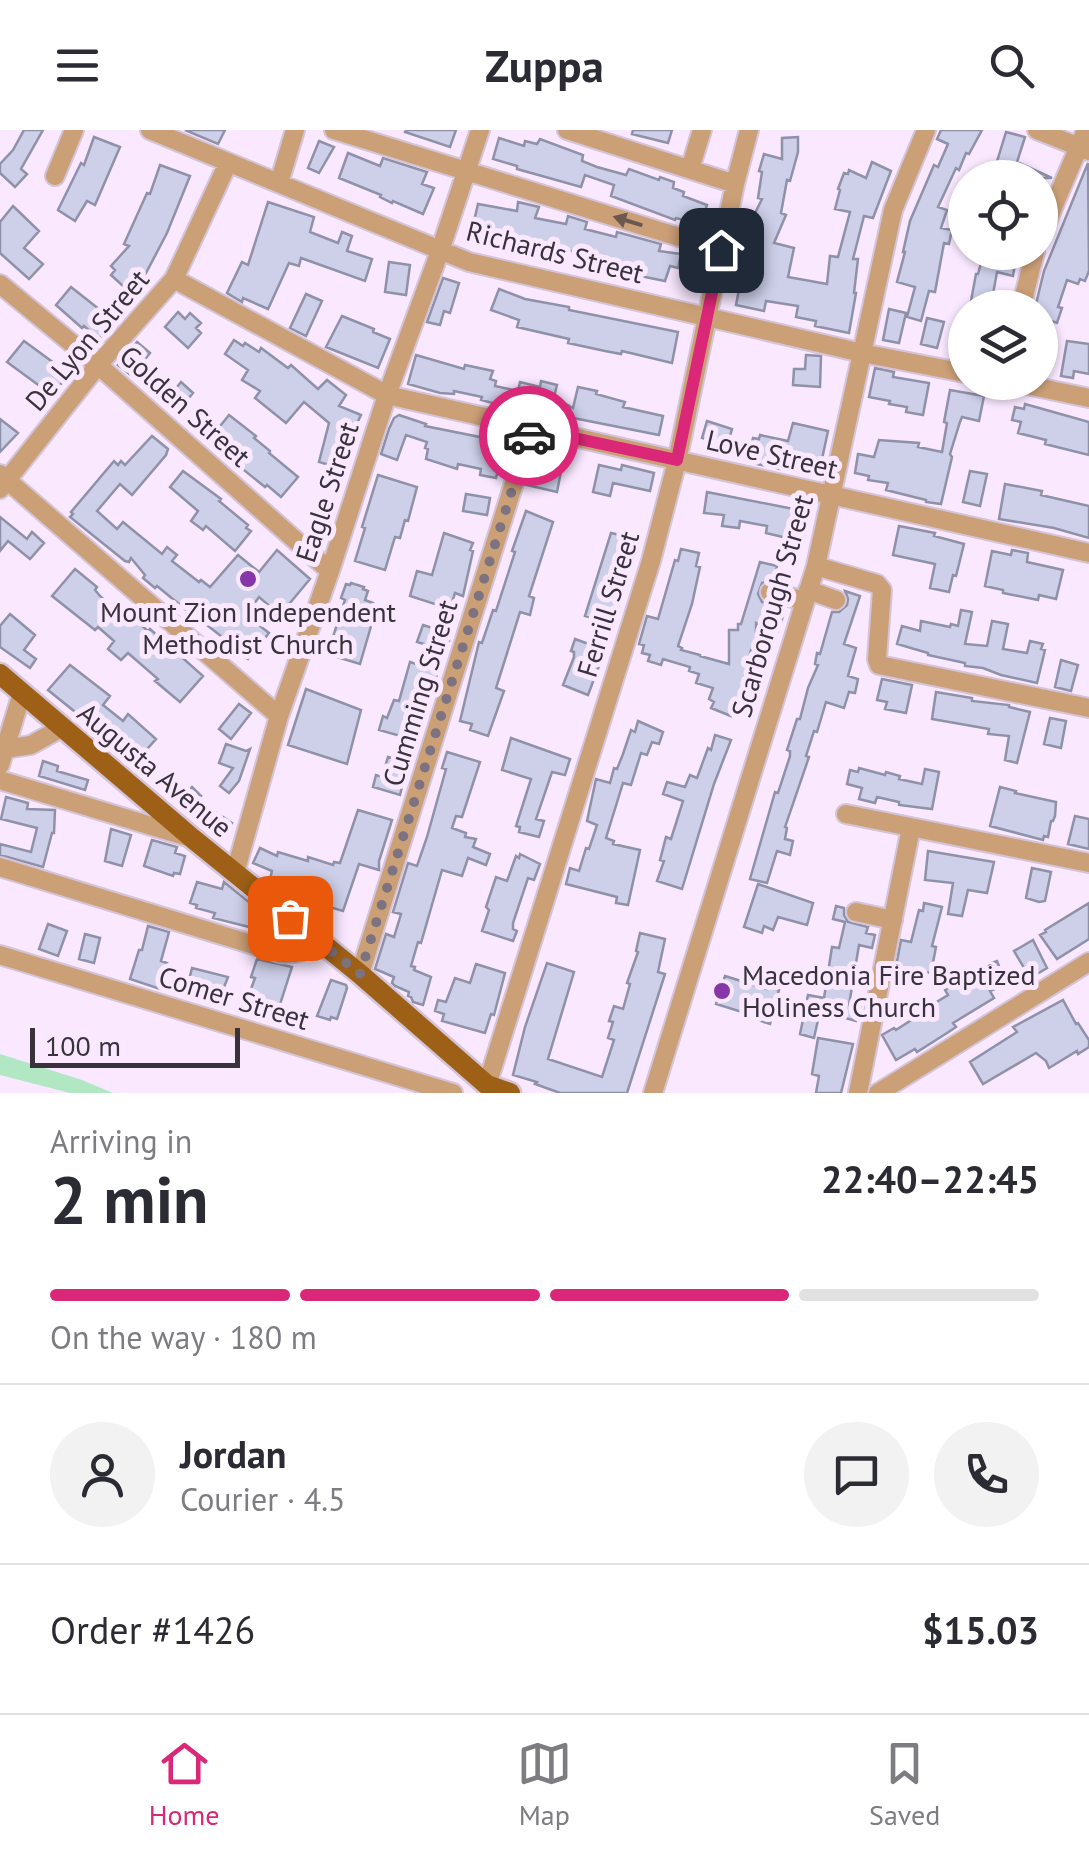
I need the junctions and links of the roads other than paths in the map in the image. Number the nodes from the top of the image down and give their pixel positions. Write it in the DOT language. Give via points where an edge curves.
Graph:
graph roads {
  1 [pos="74,130"];
  2 [pos="150,130"];
  3 [pos="295,130"];
  4 [pos="334,130"];
  5 [pos="480,130"];
  6 [pos="567,130"];
  7 [pos="702,130"];
  8 [pos="749,130"];
  9 [pos="926,130"];
  10 [pos="1037,130"];
  11 [pos="619,138"];
  12 [pos="1085,143"];
  13 [pos="228,163"];
  14 [pos="690,169"];
  15 [pos="466,171"];
  16 [pos="55,176"];
  17 [pos="279,183"];
  18 [pos="735,184"];
  19 [pos="1058,200"];
  20 [pos="721,250"];
  21 [pos="440,252"];
  22 [pos="174,280"];
  23 [pos="0,284"];
  24 [pos="706,316"];
  25 [pos="862,353"];
  26 [pos="98,365"];
  27 [pos="948,370"];
  28 [pos="1058,392"];
  29 [pos="387,396"];
  30 [pos="1089,398"];
  31 [pos="532,429"];
  32 [pos="677,460"];
  33 [pos="3,481"];
  34 [pos="832,496"];
  35 [pos="1089,553"];
  36 [pos="816,566"];
  37 [pos="330,571"];
  38 [pos="770,592"];
  39 [pos="806,598"];
  40 [pos="834,606"];
  41 [pos="767,654"];
  42 [pos="794,657"];
  43 [pos="1,678"];
  44 [pos="756,692"];
  45 [pos="22,693"];
  46 [pos="781,700"];
  47 [pos="1089,708"];
  48 [pos="279,716"];
  49 [pos="63,728"];
  50 [pos="2,757"];
  51 [pos="0,780"];
  52 [pos="846,814"];
  53 [pos="911,828"];
  54 [pos="192,838"];
  55 [pos="1089,863"];
  56 [pos="0,867"];
  57 [pos="235,873"];
  58 [pos="856,912"];
  59 [pos="893,920"];
  60 [pos="318,940"];
  61 [pos="0,955"];
  62 [pos="1089,962"];
  63 [pos="360,974"];
  64 [pos="499,1090"];
  65 [pos="453,1093"];
  66 [pos="653,1093"];
  67 [pos="858,1093"];
  68 [pos="878,1093"];
  1 -- 16 [label="street"];
  2 -- 13 [label="street, Richards Street"];
  3 -- 17 [label="street"];
  4 -- 15 [label="street"];
  5 -- 15 [label="street, Eagle Street"];
  6 -- 11 [label="street"];
  7 -- 14 [label="street"];
  8 -- 18 [label="street, Ferrill Street"];
  9 -- 25 [label="street, Scarborough Street" via="894,210"];
  10 -- 12 [label="street"];
  11 -- 14 [label="street"];
  12 -- 19 [label="street"];
  13 -- 17 [label="street, Richards Street"];
  13 -- 22 [label="street, De Lyon Street"];
  14 -- 18 [label="street"];
  20 -- 15 [label="street, one-way"];
  15 -- 21 [label="street, Eagle Street"];
  17 -- 21 [label="street, Richards Street"];
  18 -- 20 [label="street, Ferrill Street"];
  20 -- 24 [label="street, Ferrill Street"];
  21 -- 24 [label="street, Richards Street"];
  21 -- 29 [label="street, Eagle Street"];
  22 -- 26 [label="street, De Lyon Street"];
  22 -- 29 [label="street, Love Street"];
  23 -- 26 [label="street, Golden Street"];
  24 -- 25 [label="street, Richards Street"];
  24 -- 32 [label="street, Ferrill Street"];
  25 -- 27 [label="street, Richards Street"];
  25 -- 34 [label="street, Scarborough Street"];
  26 -- 33 [label="street, De Lyon Street"];
  26 -- 37 [label="street, Golden Street"];
  28 -- 30 [label="street"];
  29 -- 31 [label="street, Love Street"];
  29 -- 37 [label="street, Eagle Street"];
  31 -- 32 [label="street, Love Street"];
  31 -- 63 [label="street, Cumming Street"];
  32 -- 34 [label="street, Love Street"];
  32 -- 64 [label="street, Ferrill Street"];
  33 -- 48 [label="street"];
  34 -- 35 [label="street, Love Street"];
  34 -- 36 [label="street, Scarborough Street"];
  36 -- 39 [label="street, Scarborough Street"];
  36 -- 47 [label="street" via="882,590 880,664"];
  37 -- 48 [label="street, Eagle Street"];
  38 -- 39 [label="street"];
  39 -- 40 [label="street"];
  39 -- 42 [label="street, Scarborough Street" via="788,627"];
  41 -- 42 [label="street"];
  42 -- 46 [label="street, Scarborough Street"];
  43 -- 45 [label="main road, Augusta Avenue"];
  44 -- 46 [label="street"];
  45 -- 49 [label="main road, Augusta Avenue"];
  45 -- 50 [label="street"];
  46 -- 66 [label="street, Scarborough Street"];
  48 -- 57 [label="street, Eagle Street"];
  49 -- 50 [label="street"];
  49 -- 54 [label="main road, Augusta Avenue"];
  51 -- 54 [label="street"];
  52 -- 53 [label="street"];
  53 -- 55 [label="street"];
  53 -- 59 [label="street"];
  54 -- 57 [label="main road, Augusta Avenue"];
  56 -- 60 [label="street" via="280,953 294,955"];
  57 -- 60 [label="main road, Augusta Avenue"];
  58 -- 59 [label="street"];
  59 -- 67 [label="street"];
  60 -- 63 [label="main road, Augusta Avenue"];
  61 -- 65 [label="street, Comer Street"];
  62 -- 68 [label="street"];
  63 -- 64 [label="main road, Augusta Avenue"];
}
